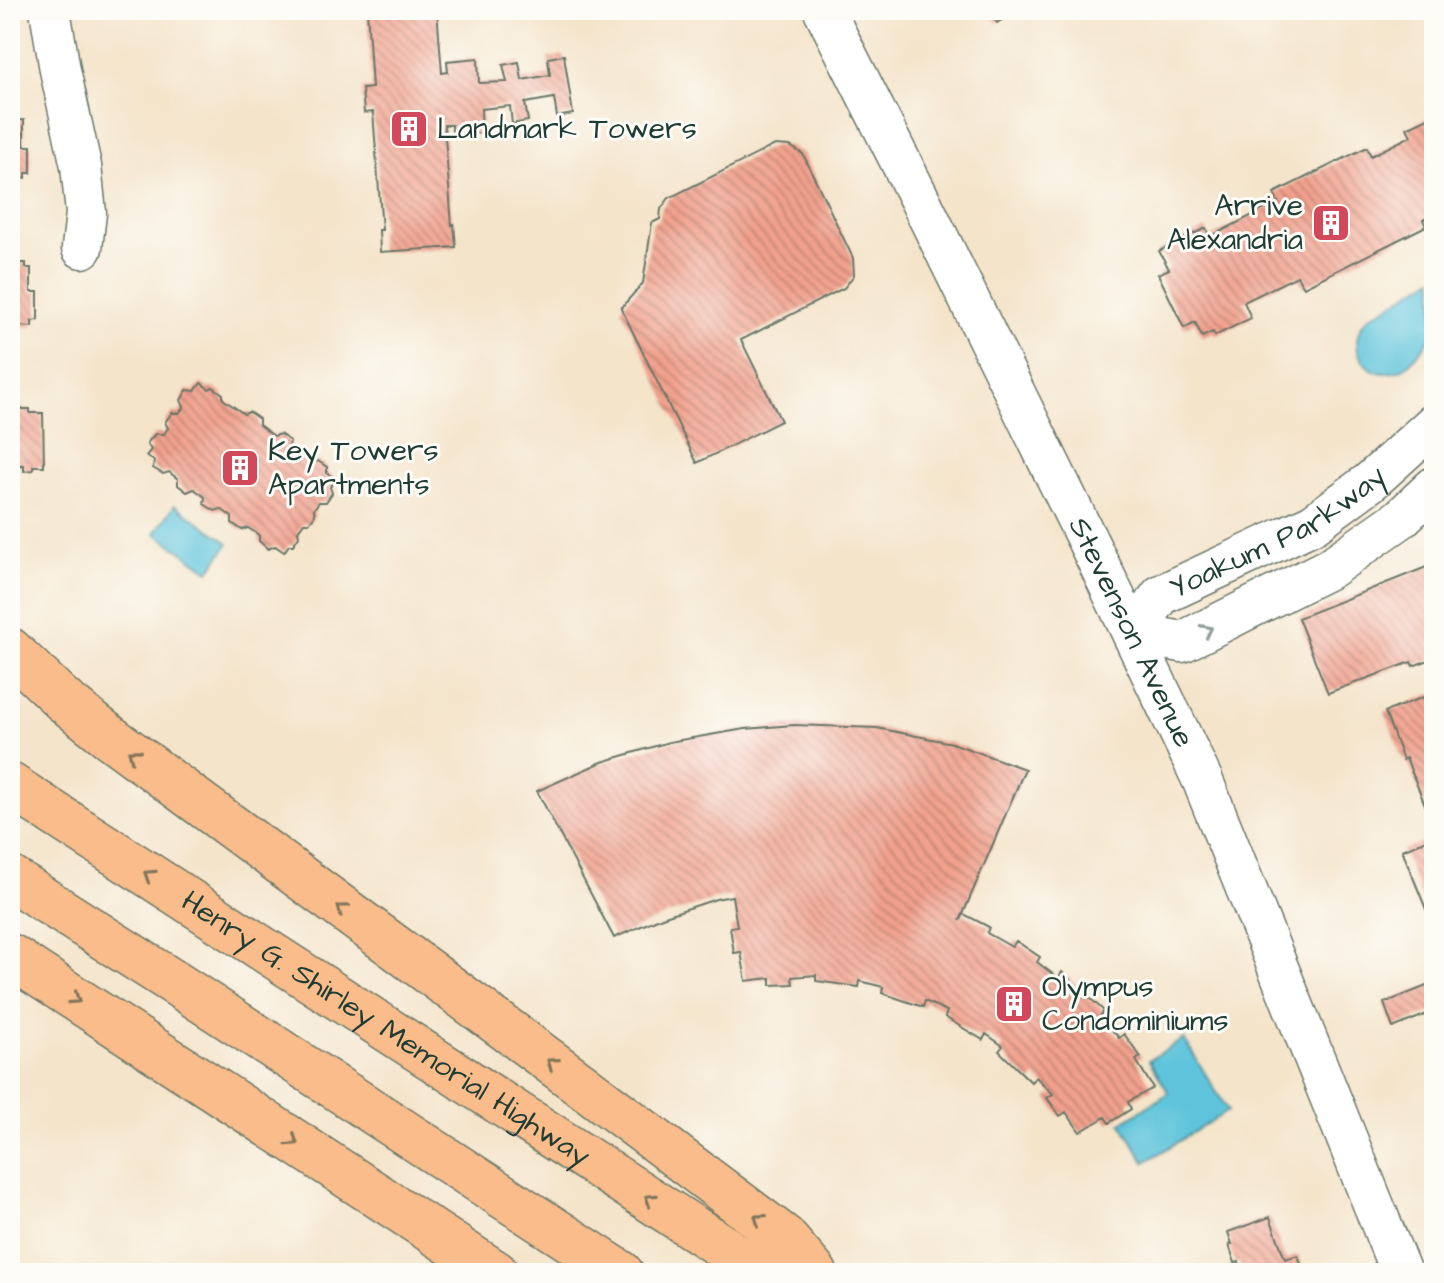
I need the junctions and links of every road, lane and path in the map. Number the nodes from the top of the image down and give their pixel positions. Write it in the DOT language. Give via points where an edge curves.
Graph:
graph roads {
  1 [pos="50,10"];
  2 [pos="824,10"];
  3 [pos="82,248"];
  4 [pos="1434,424"];
  5 [pos="1434,487"];
  6 [pos="1133,633"];
  7 [pos="10,650"];
  8 [pos="10,785"];
  9 [pos="10,878"];
  10 [pos="10,956"];
  11 [pos="496,1273"];
  12 [pos="621,1273"];
  13 [pos="763,1273"];
  14 [pos="815,1273"];
  15 [pos="1401,1273"];
  1 -- 3 [label="street" via="81,166 86,213"];
  2 -- 6 [label="street, Stevenson Avenue"];
  4 -- 6 [label="street, Yoakum Parkway" via="1313,524 1161,595"];
  6 -- 5 [label="street, Yoakum Parkway, one-way" via="1182,642 1330,568 1400,519"];
  6 -- 15 [label="street, Stevenson Avenue" via="1202,779"];
  14 -- 7 [label="highway, one-way" via="784,1237 110,737"];
  13 -- 8 [label="highway, Henry G. Shirley Memorial Highway, one-way"];
  9 -- 12 [label="highway"];
  10 -- 11 [label="highway, one-way"];
}
